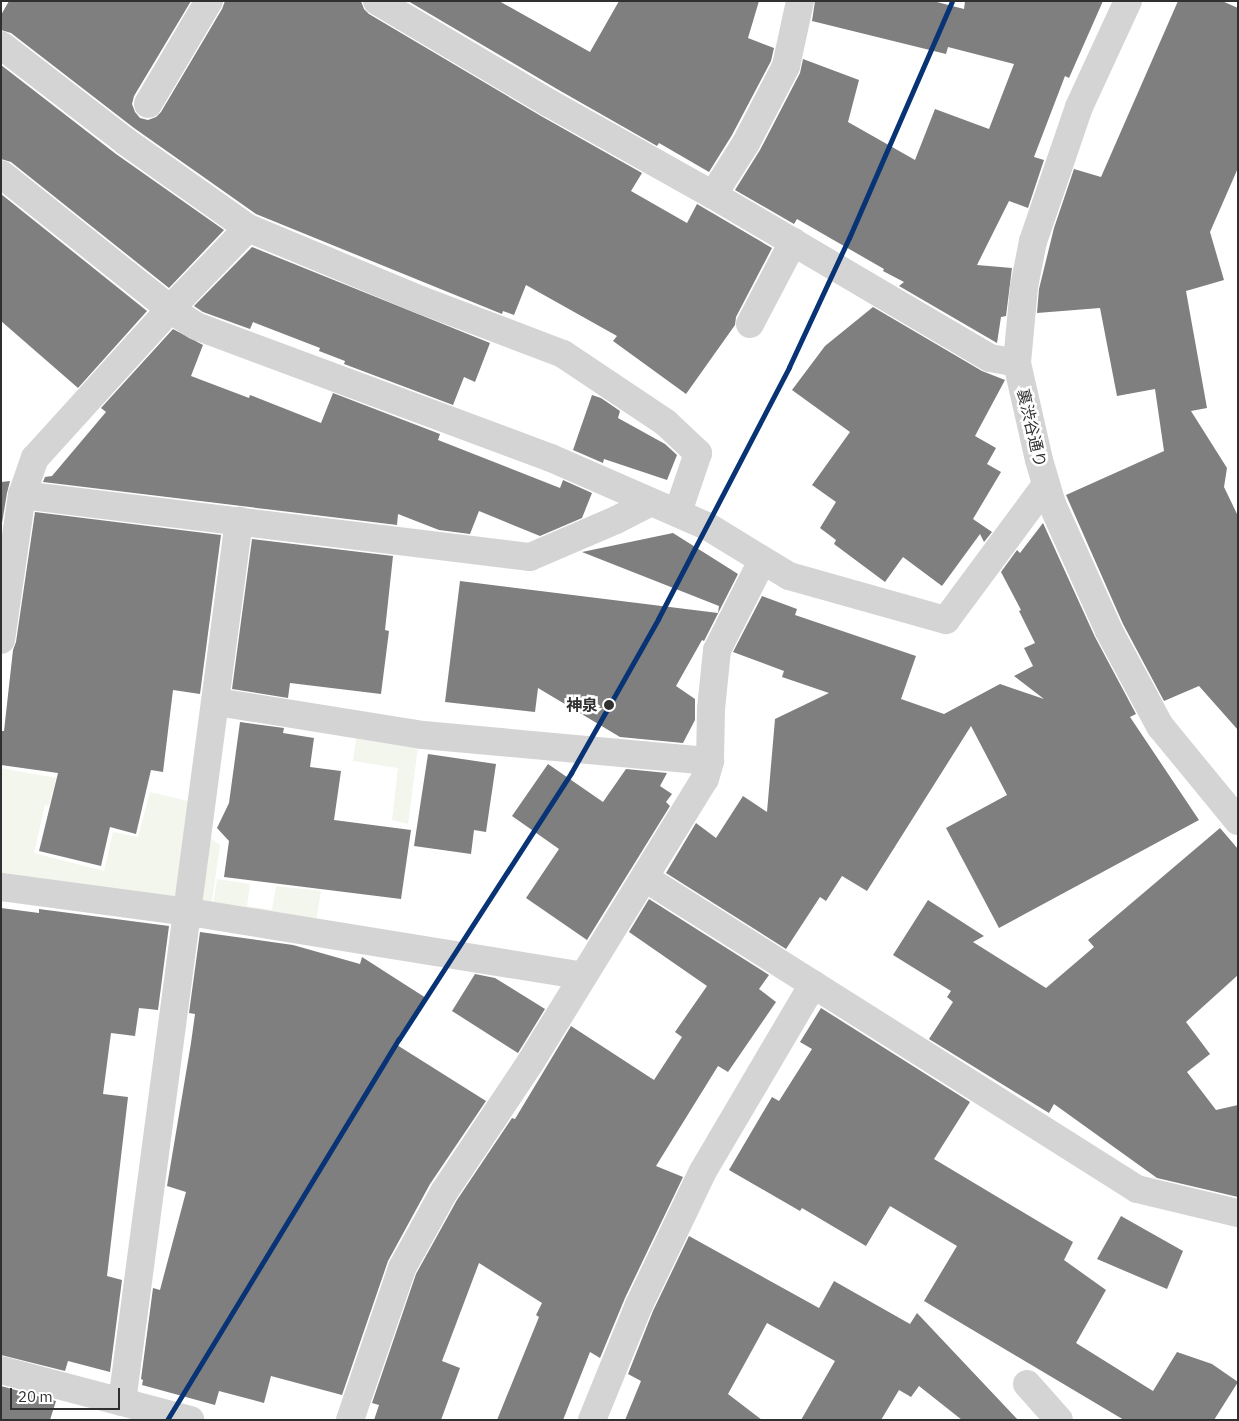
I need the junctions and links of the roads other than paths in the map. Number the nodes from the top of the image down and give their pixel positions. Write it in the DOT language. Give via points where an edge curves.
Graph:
graph roads {
  1 [pos="209,1"];
  2 [pos="376,1"];
  3 [pos="800,1"];
  4 [pos="1128,1"];
  5 [pos="1,45"];
  6 [pos="148,104"];
  7 [pos="1,174"];
  8 [pos="713,195"];
  9 [pos="248,228"];
  10 [pos="793,242"];
  11 [pos="170,309"];
  12 [pos="750,324"];
  13 [pos="1017,362"];
  14 [pos="1046,485"];
  15 [pos="22,494"];
  16 [pos="651,502"];
  17 [pos="678,512"];
  18 [pos="239,521"];
  19 [pos="762,561"];
  20 [pos="1,640"];
  21 [pos="217,702"];
  22 [pos="710,762"];
  23 [pos="1238,821"];
  24 [pos="645,878"];
  25 [pos="1,887"];
  26 [pos="189,912"];
  27 [pos="583,976"];
  28 [pos="813,984"];
  29 [pos="1238,1213"];
  30 [pos="1,1370"];
  31 [pos="1027,1384"];
  32 [pos="122,1402"];
  33 [pos="190,1420"];
  34 [pos="350,1420"];
  35 [pos="592,1420"];
  36 [pos="1058,1420"];
  1 -- 6 [label="street"];
  2 -- 8 [label="street" via="549,104"];
  3 -- 8 [label="street" via="786,66 751,135"];
  4 -- 13 [label="street, 裏渋谷通り" via="1079,107 1033,241 1024,287"];
  5 -- 9 [label="street" via="125,141"];
  7 -- 11 [label="street"];
  8 -- 10 [label="street"];
  9 -- 11 [label="street"];
  9 -- 17 [label="street" via="421,300 563,354 666,423 698,453"];
  10 -- 12 [label="street"];
  10 -- 13 [label="street" via="990,358"];
  11 -- 15 [label="street" via="35,458"];
  11 -- 16 [label="street" via="196,326 551,458"];
  13 -- 14 [label="street, 裏渋谷通り"];
  14 -- 19 [label="street" via="946,620 789,576"];
  14 -- 23 [label="street, 裏渋谷通り" via="1109,631 1160,726"];
  15 -- 18 [label="street"];
  15 -- 20 [label="street"];
  16 -- 17 [label="street"];
  16 -- 18 [label="street" via="530,557"];
  17 -- 19 [label="street" via="707,526"];
  18 -- 21 [label="street"];
  19 -- 22 [label="street" via="718,650 711,710"];
  21 -- 22 [label="street" via="423,735"];
  21 -- 26 [label="street"];
  22 -- 24 [label="street" via="705,779"];
  24 -- 27 [label="street"];
  24 -- 28 [label="street"];
  25 -- 26 [label="street"];
  26 -- 27 [label="street"];
  26 -- 32 [label="street"];
  27 -- 34 [label="street" via="530,1063 444,1192 402,1268"];
  28 -- 29 [label="street" via="1137,1189"];
  28 -- 35 [label="street" via="703,1171 639,1305"];
  30 -- 32 [label="street"];
  31 -- 36 [label="street"];
  32 -- 33 [label="street"];
}
